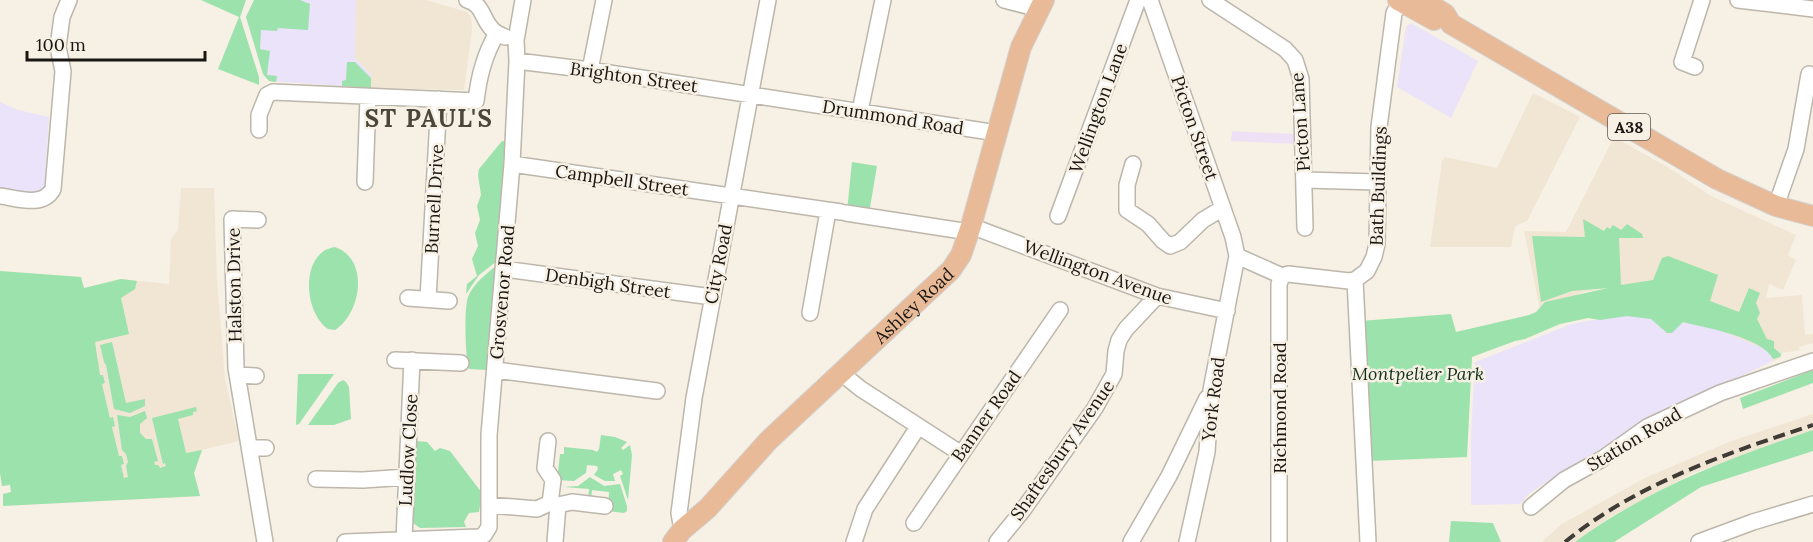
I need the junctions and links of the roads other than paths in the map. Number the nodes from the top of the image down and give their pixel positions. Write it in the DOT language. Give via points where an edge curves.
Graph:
graph roads {
  1 [pos="69,0"];
  2 [pos="467,0"];
  3 [pos="523,0"];
  4 [pos="604,0"];
  5 [pos="768,0"];
  6 [pos="883,0"];
  7 [pos="1004,0"];
  8 [pos="1138,0"];
  9 [pos="1150,0"];
  10 [pos="1210,0"];
  11 [pos="1400,0"];
  12 [pos="1702,0"];
  13 [pos="1738,0"];
  14 [pos="1431,2"];
  15 [pos="1042,5"];
  16 [pos="1813,9"];
  17 [pos="1451,24"];
  18 [pos="497,33"];
  19 [pos="516,40"];
  20 [pos="517,62"];
  21 [pos="1695,67"];
  22 [pos="590,70"];
  23 [pos="1809,74"];
  24 [pos="751,95"];
  25 [pos="368,98"];
  26 [pos="439,99"];
  27 [pos="789,102"];
  28 [pos="860,111"];
  29 [pos="259,130"];
  30 [pos="997,133"];
  31 [pos="512,164"];
  32 [pos="1133,164"];
  33 [pos="1305,180"];
  34 [pos="365,182"];
  35 [pos="1377,182"];
  36 [pos="0,196"];
  37 [pos="731,196"];
  38 [pos="1776,206"];
  39 [pos="1223,208"];
  40 [pos="838,212"];
  41 [pos="1058,216"];
  42 [pos="1813,216"];
  43 [pos="258,220"];
  44 [pos="1305,228"];
  45 [pos="970,229"];
  46 [pos="1237,256"];
  47 [pos="504,269"];
  48 [pos="1282,276"];
  49 [pos="1355,280"];
  50 [pos="1157,296"];
  51 [pos="712,297"];
  52 [pos="408,298"];
  53 [pos="428,299"];
  54 [pos="449,301"];
  55 [pos="1060,310"];
  56 [pos="1227,311"];
  57 [pos="810,313"];
  58 [pos="395,360"];
  59 [pos="412,360"];
  60 [pos="1813,361"];
  61 [pos="461,363"];
  62 [pos="496,370"];
  63 [pos="841,373"];
  64 [pos="237,375"];
  65 [pos="256,376"];
  66 [pos="1211,390"];
  67 [pos="647,394"];
  68 [pos="918,426"];
  69 [pos="548,441"];
  70 [pos="250,448"];
  71 [pos="266,448"];
  72 [pos="960,453"];
  73 [pos="406,477"];
  74 [pos="316,479"];
  75 [pos="554,504"];
  76 [pos="1813,504"];
  77 [pos="489,505"];
  78 [pos="605,506"];
  79 [pos="1531,507"];
  80 [pos="914,523"];
  81 [pos="677,536"];
  82 [pos="486,538"];
  83 [pos="395,540"];
  84 [pos="265,542"];
  85 [pos="345,542"];
  86 [pos="555,542"];
  87 [pos="854,542"];
  88 [pos="997,542"];
  89 [pos="1131,542"];
  90 [pos="1187,542"];
  91 [pos="1279,542"];
  92 [pos="1368,542"];
  93 [pos="1699,542"];
  1 -- 36 [label="street" via="62,17 58,48 63,71 53,189 47,198 35,201"];
  2 -- 18 [label="street" via="480,8"];
  3 -- 19 [label="street, Grosvenor Road"];
  4 -- 22 [label="street"];
  5 -- 24 [label="street, City Road"];
  6 -- 28 [label="street"];
  7 -- 15 [label="street"];
  8 -- 41 [label="street, Wellington Lane"];
  9 -- 39 [label="street, Picton Street"];
  10 -- 33 [label="street, Picton Lane" via="1285,49 1295,60 1301,80"];
  11 -- 17 [label="main road, A38" via="1440,24"];
  11 -- 35 [label="street, Bath Buildings" via="1394,13 1384,83"];
  12 -- 21 [label="street" via="1682,62"];
  13 -- 16 [label="street"];
  14 -- 17 [label="main road, A38"];
  15 -- 30 [label="main road, Ashley Road" via="1021,47"];
  17 -- 38 [label="main road, A38" via="1695,167"];
  18 -- 19 [label="street"];
  18 -- 26 [label="street" via="479,75 477,101"];
  19 -- 20 [label="street, Grosvenor Road"];
  20 -- 22 [label="street, Brighton Street"];
  20 -- 31 [label="street, Grosvenor Road"];
  22 -- 24 [label="street, Brighton Street"];
  23 -- 38 [label="street" via="1796,149"];
  24 -- 27 [label="street, Brighton Street"];
  24 -- 37 [label="street, City Road"];
  25 -- 26 [label="street"];
  25 -- 29 [label="street" via="269,93 259,115"];
  25 -- 34 [label="street"];
  26 -- 53 [label="street, Burnell Drive"];
  27 -- 28 [label="street, Drummond Road"];
  28 -- 30 [label="street, Drummond Road"];
  30 -- 45 [label="main road, Ashley Road"];
  31 -- 37 [label="street, Campbell Street"];
  31 -- 47 [label="street, Grosvenor Road"];
  32 -- 39 [label="street" via="1127,185 1127,210 1170,246"];
  33 -- 35 [label="street"];
  33 -- 44 [label="street"];
  35 -- 49 [label="street, Bath Buildings" via="1377,244 1367,271"];
  37 -- 40 [label="street, Campbell Street"];
  37 -- 51 [label="street, City Road"];
  38 -- 42 [label="main road, A38"];
  39 -- 46 [label="street, Picton Street"];
  40 -- 45 [label="street, Wellington Avenue"];
  40 -- 57 [label="street"];
  43 -- 64 [label="street, Halston Drive" via="232,219"];
  45 -- 50 [label="street, Wellington Avenue"];
  45 -- 63 [label="main road, Ashley Road" via="951,270"];
  46 -- 48 [label="street"];
  46 -- 56 [label="street, York Road"];
  47 -- 51 [label="street, Denbigh Street"];
  47 -- 62 [label="street, Grosvenor Road"];
  48 -- 49 [label="street"];
  48 -- 91 [label="street, Richmond Road"];
  49 -- 92 [label="street"];
  50 -- 56 [label="street, Wellington Avenue"];
  50 -- 88 [label="street, Shaftesbury Avenue" via="1119,340 1114,374 1095,408"];
  51 -- 81 [label="street, City Road" via="694,398"];
  52 -- 53 [label="street"];
  53 -- 54 [label="street"];
  55 -- 72 [label="street, Banner Road"];
  56 -- 66 [label="street, York Road"];
  58 -- 59 [label="street"];
  59 -- 61 [label="street"];
  59 -- 73 [label="street, Ludlow Close"];
  60 -- 79 [label="street, Station Road" via="1720,393 1647,427 1552,488"];
  62 -- 67 [label="street"];
  62 -- 77 [label="street, Grosvenor Road" via="489,435"];
  63 -- 68 [label="street"];
  63 -- 81 [label="main road, Ashley Road" via="768,441 708,508"];
  64 -- 65 [label="street"];
  64 -- 70 [label="street, Halston Drive"];
  66 -- 89 [label="street"];
  66 -- 90 [label="street, York Road" via="1207,452"];
  68 -- 72 [label="street"];
  68 -- 87 [label="street" via="865,509"];
  69 -- 75 [label="street" via="545,468 553,480"];
  70 -- 71 [label="street"];
  70 -- 84 [label="street, Halston Drive"];
  72 -- 80 [label="street, Banner Road"];
  73 -- 74 [label="street" via="333,472"];
  73 -- 83 [label="street, Ludlow Close"];
  75 -- 77 [label="street" via="537,509"];
  75 -- 78 [label="street"];
  75 -- 86 [label="street"];
  76 -- 93 [label="street"];
  77 -- 82 [label="street, Grosvenor Road"];
  82 -- 83 [label="street"];
  83 -- 85 [label="street"];
}
